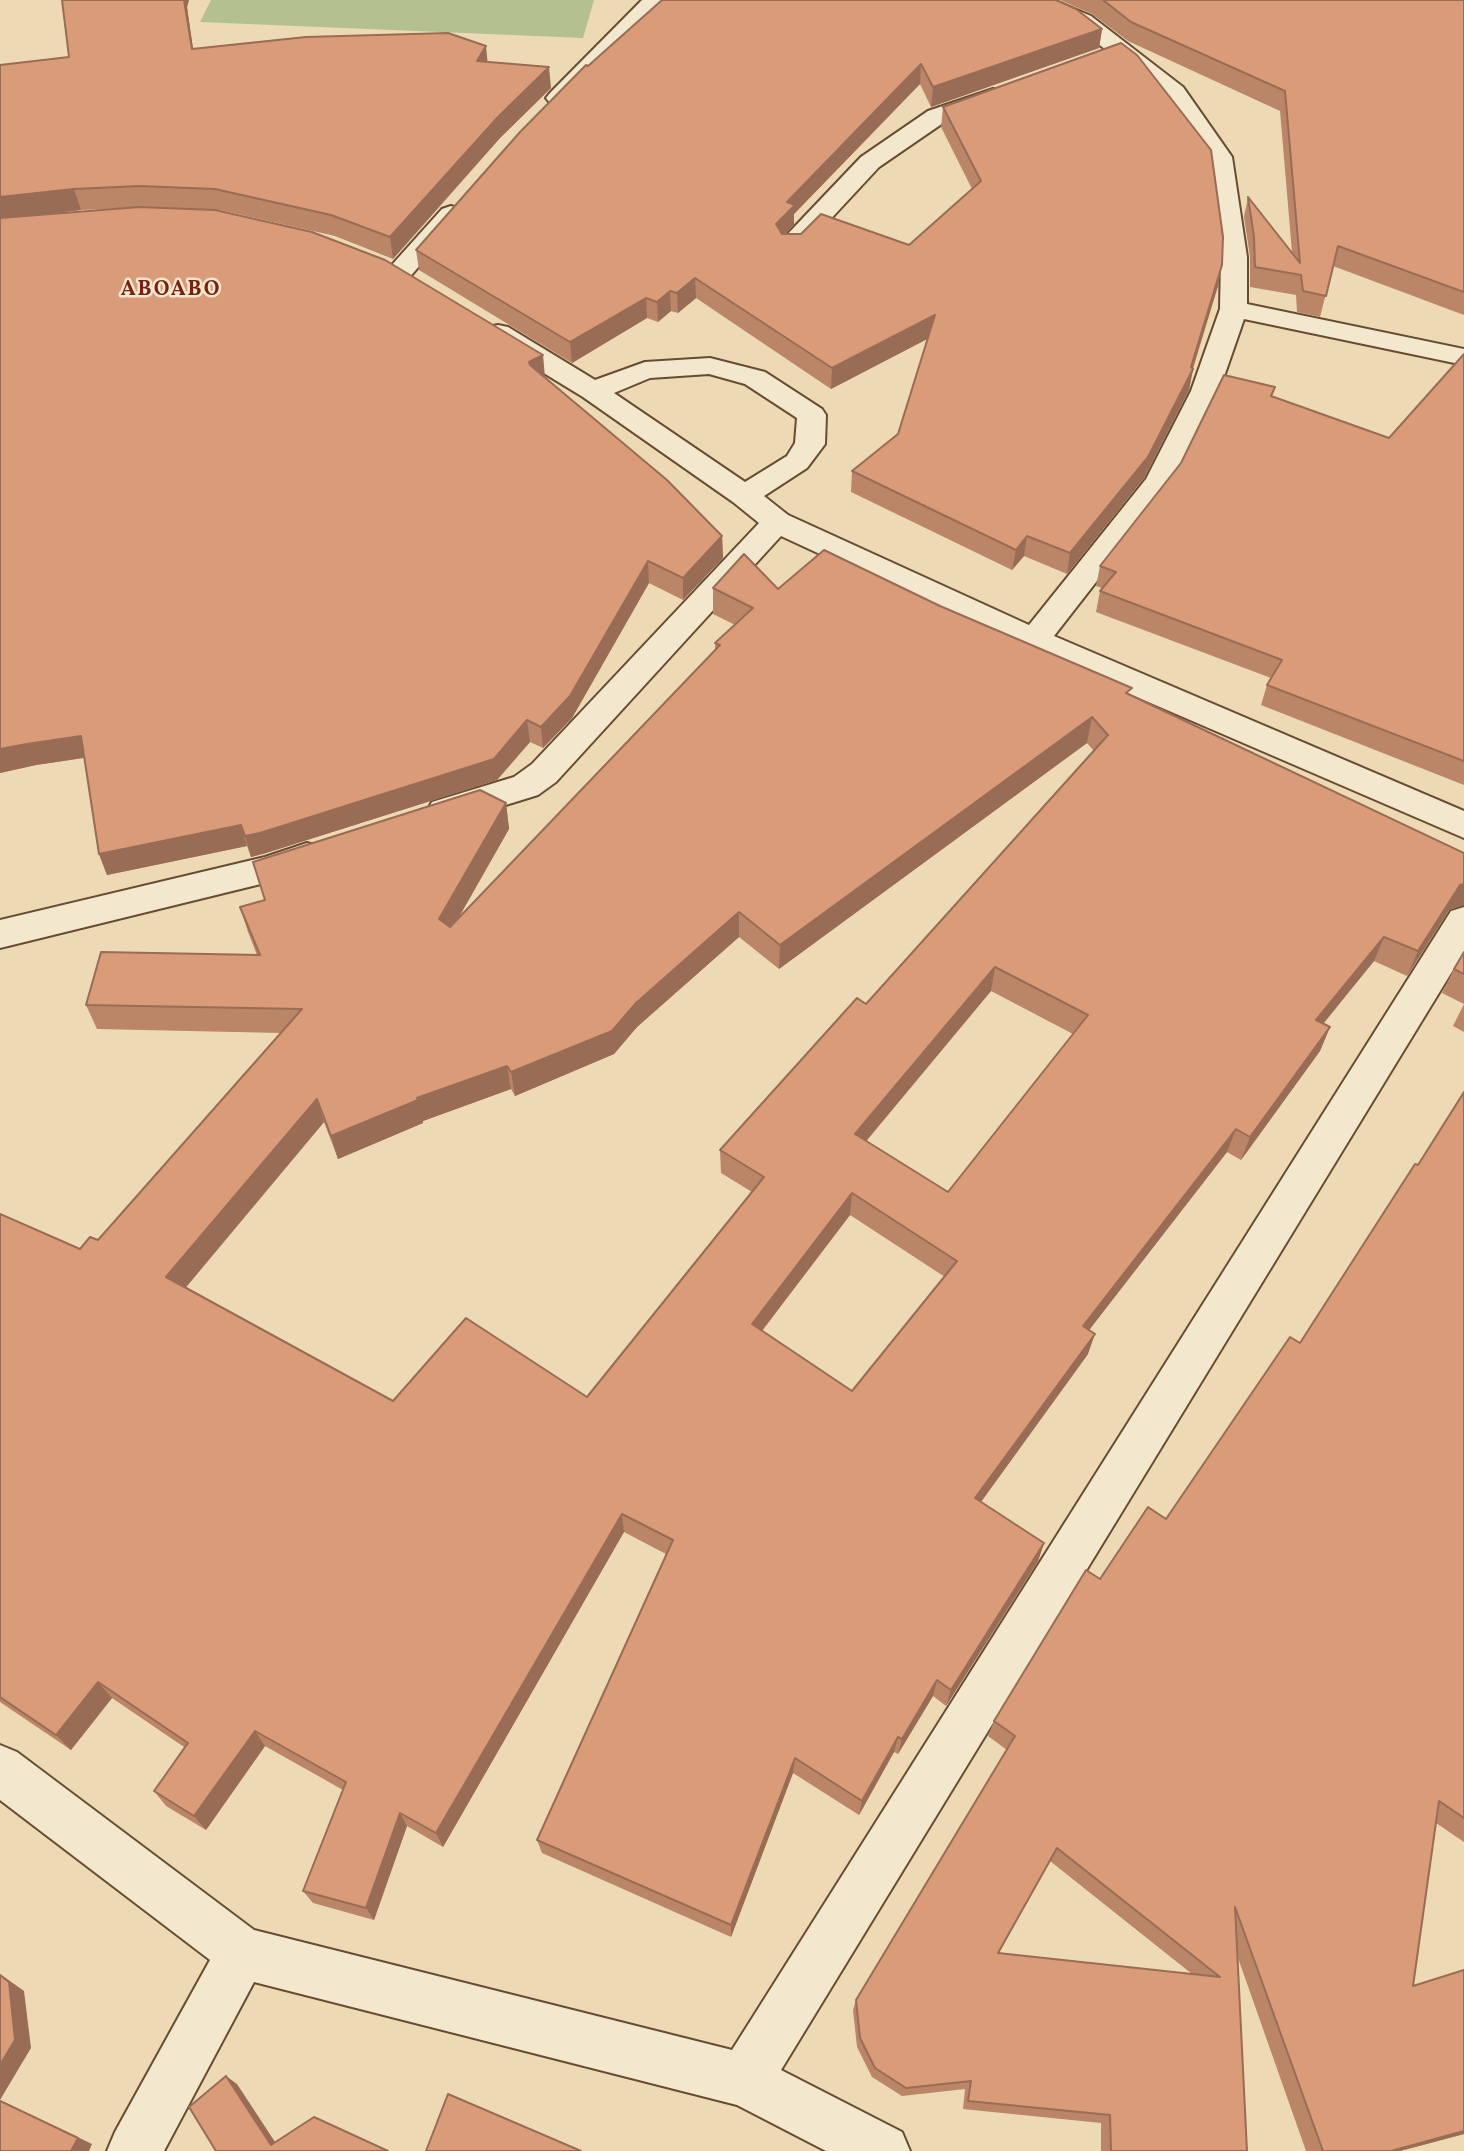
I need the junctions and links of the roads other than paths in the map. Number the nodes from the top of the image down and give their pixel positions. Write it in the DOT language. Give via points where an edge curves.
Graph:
graph roads {
  1 [pos="655,0"];
  2 [pos="1034,0"];
  3 [pos="1012,90"];
  4 [pos="540,116"];
  5 [pos="468,194"];
  6 [pos="791,246"];
  7 [pos="399,275"];
  8 [pos="1234,309"];
  9 [pos="479,322"];
  10 [pos="1464,357"];
  11 [pos="593,391"];
  12 [pos="744,495"];
  13 [pos="778,522"];
  14 [pos="1034,640"];
  15 [pos="412,821"];
  16 [pos="1464,825"];
  17 [pos="334,847"];
  18 [pos="1464,921"];
  19 [pos="0,934"];
  20 [pos="0,1769"];
  21 [pos="242,1953"];
  22 [pos="744,2080"];
  23 [pos="134,2151"];
  24 [pos="883,2151"];
  1 -- 4 [label="street"];
  2 -- 8 [label="street" via="1083,21 1111,54 1175,92 1220,157 1234,257"];
  3 -- 6 [label="street" via="937,116 870,162"];
  5 -- 7 [label="street"];
  8 -- 10 [label="street"];
  8 -- 14 [label="street" via="1205,391 1159,482"];
  9 -- 11 [label="street"];
  11 -- 12 [label="street"];
  11 -- 12 [label="street" via="645,370 710,366 755,378 811,415 810,444 797,462"];
  12 -- 13 [label="street"];
  13 -- 14 [label="street"];
  13 -- 15 [label="street" via="544,773 526,786"];
  14 -- 16 [label="street"];
  17 -- 19 [label="street" via="269,869"];
  18 -- 22 [label="street"];
  20 -- 21 [label="street"];
  21 -- 22 [label="street"];
  21 -- 23 [label="street"];
  22 -- 24 [label="street"];
}
